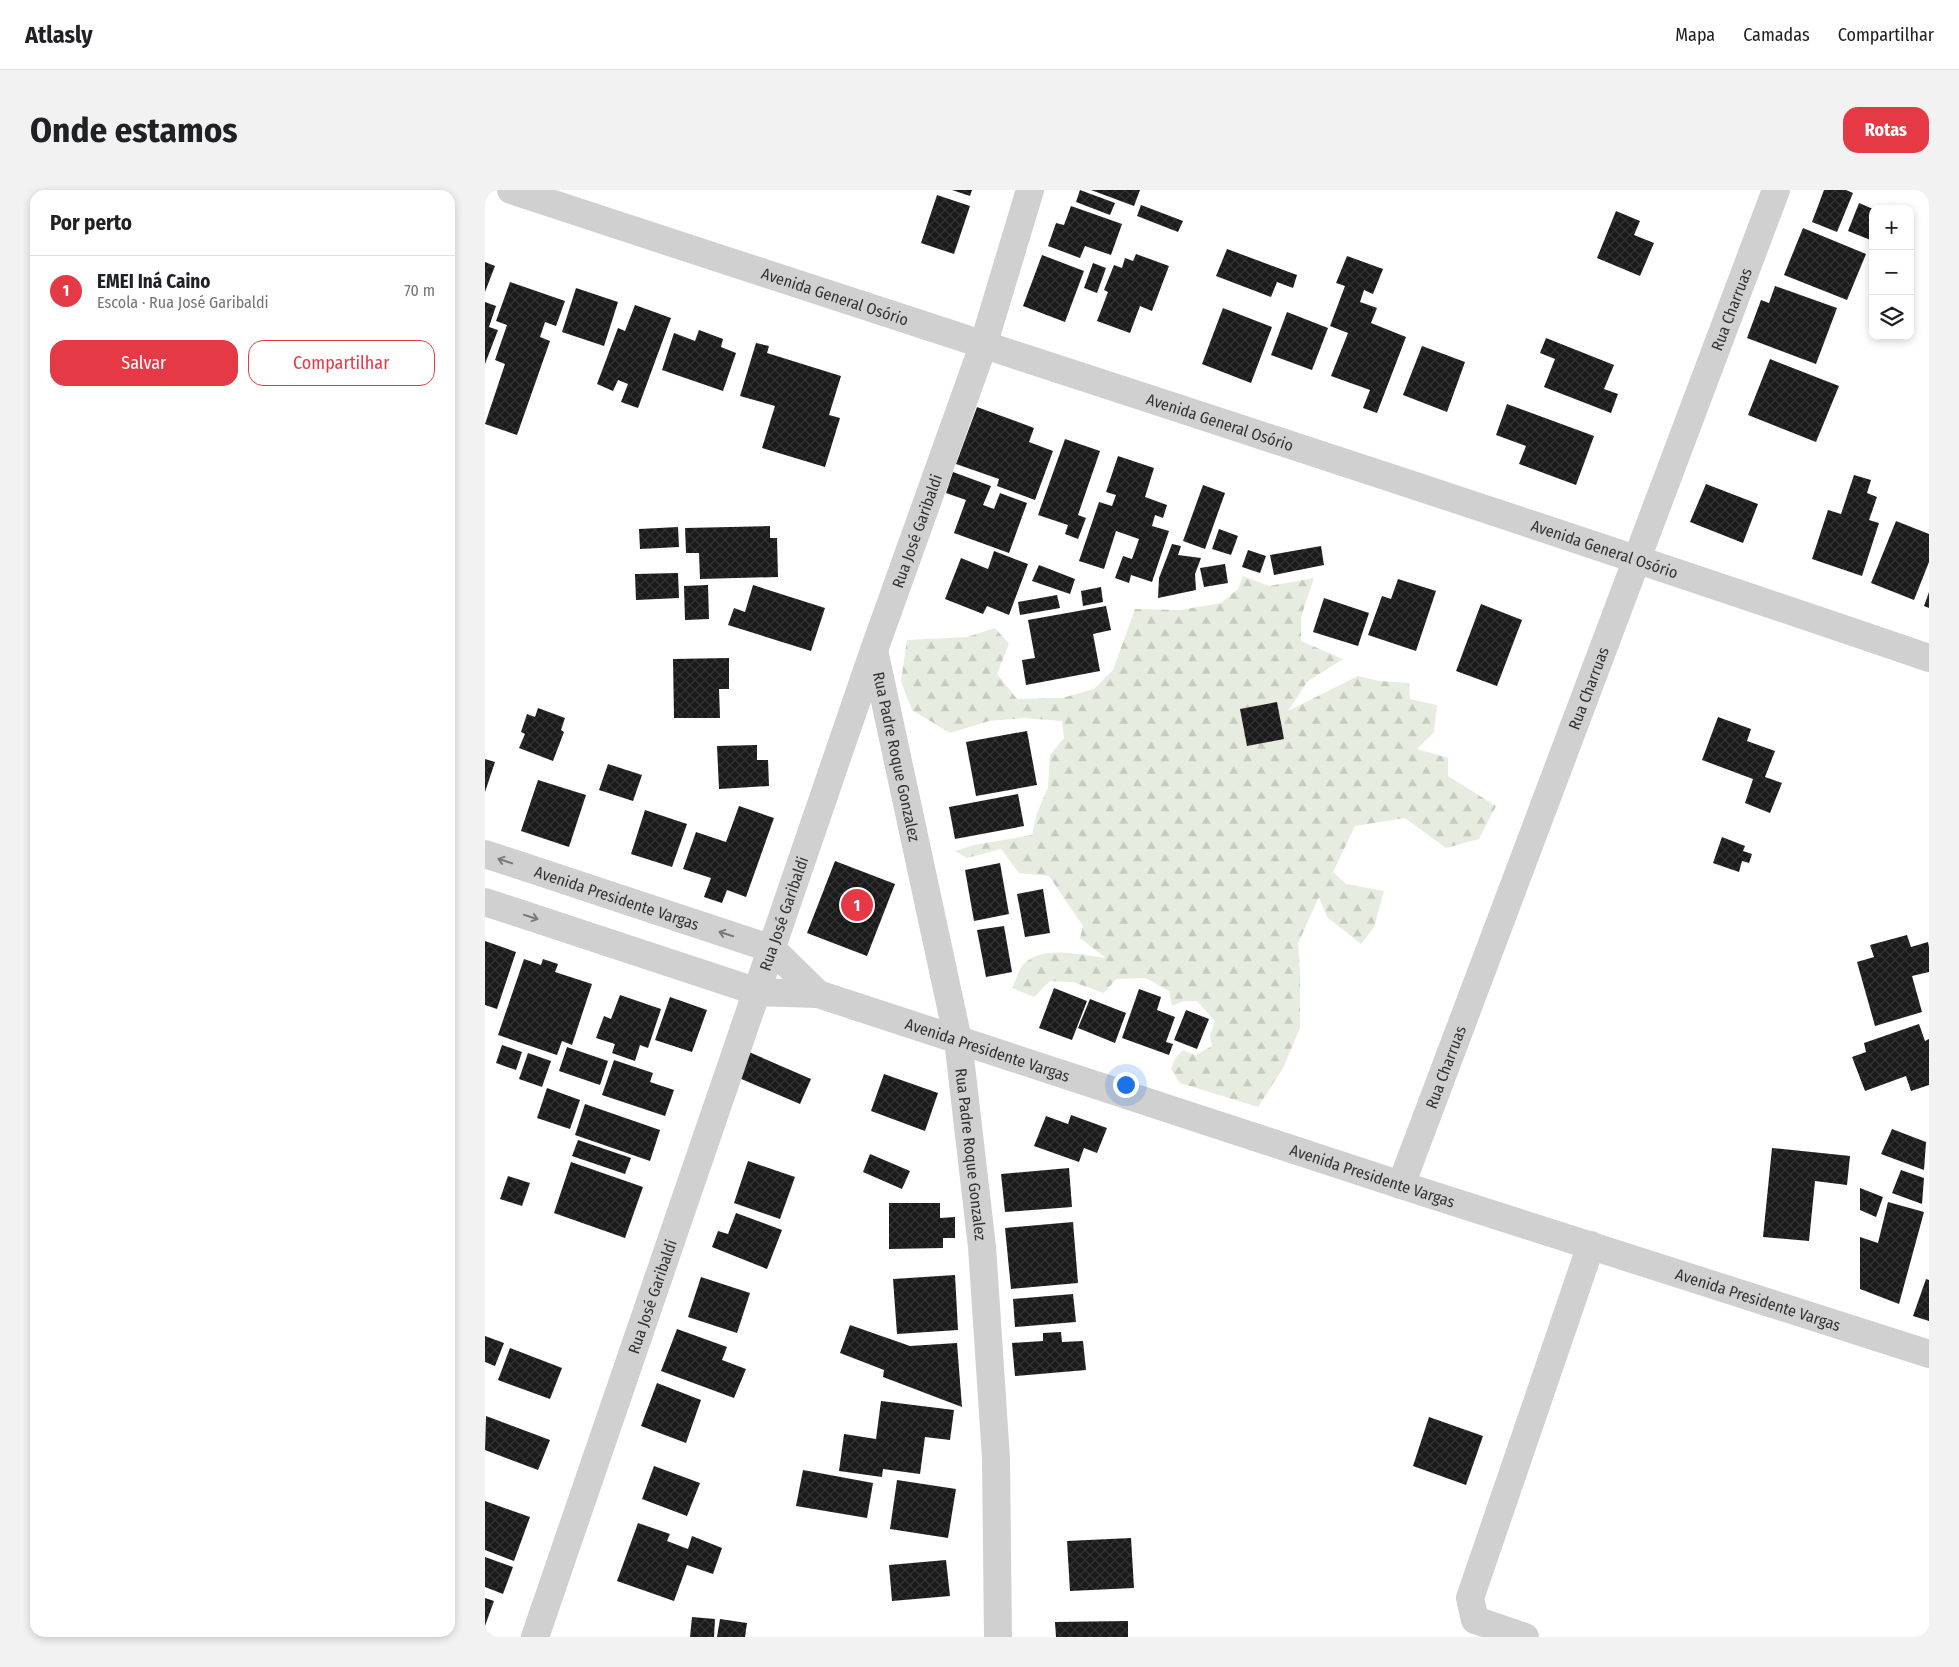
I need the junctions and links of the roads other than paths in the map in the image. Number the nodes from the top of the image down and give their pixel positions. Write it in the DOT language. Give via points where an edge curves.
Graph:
graph roads {
  1 [pos="511,190"];
  2 [pos="1030,190"];
  3 [pos="1776,190"];
  4 [pos="983,346"];
  5 [pos="1637,558"];
  6 [pos="874,650"];
  7 [pos="1929,658"];
  8 [pos="485,854"];
  9 [pos="485,902"];
  10 [pos="772,949"];
  11 [pos="758,992"];
  12 [pos="818,994"];
  13 [pos="958,1040"];
  14 [pos="1401,1185"];
  15 [pos="1591,1245"];
  16 [pos="1929,1354"];
  17 [pos="535,1637"];
  18 [pos="998,1637"];
  19 [pos="1525,1637"];
  1 -- 4 [label="street, Avenida General Osório"];
  2 -- 4 [label="street, Rua José Garibaldi"];
  3 -- 5 [label="street, Rua Charruas"];
  4 -- 5 [label="street, Avenida General Osório"];
  4 -- 6 [label="street, Rua José Garibaldi"];
  5 -- 7 [label="street, Avenida General Osório"];
  5 -- 14 [label="street, Rua Charruas"];
  6 -- 10 [label="street, Rua José Garibaldi"];
  6 -- 13 [label="street, Rua Padre Roque Gonzalez"];
  10 -- 8 [label="street, Avenida Presidente Vargas, one-way"];
  9 -- 11 [label="street, Avenida Presidente Vargas, one-way"];
  10 -- 11 [label="street, Rua José Garibaldi"];
  10 -- 12 [label="street, Avenida Presidente Vargas"];
  11 -- 12 [label="street, Avenida Presidente Vargas"];
  11 -- 17 [label="street, Rua José Garibaldi"];
  12 -- 13 [label="street, Avenida Presidente Vargas"];
  13 -- 14 [label="street, Avenida Presidente Vargas"];
  13 -- 18 [label="street, Rua Padre Roque Gonzalez" via="982,1247 995,1458"];
  14 -- 15 [label="street, Avenida Presidente Vargas"];
  15 -- 16 [label="street, Avenida Presidente Vargas"];
  15 -- 19 [label="street" via="1469,1598 1475,1620"];
}
